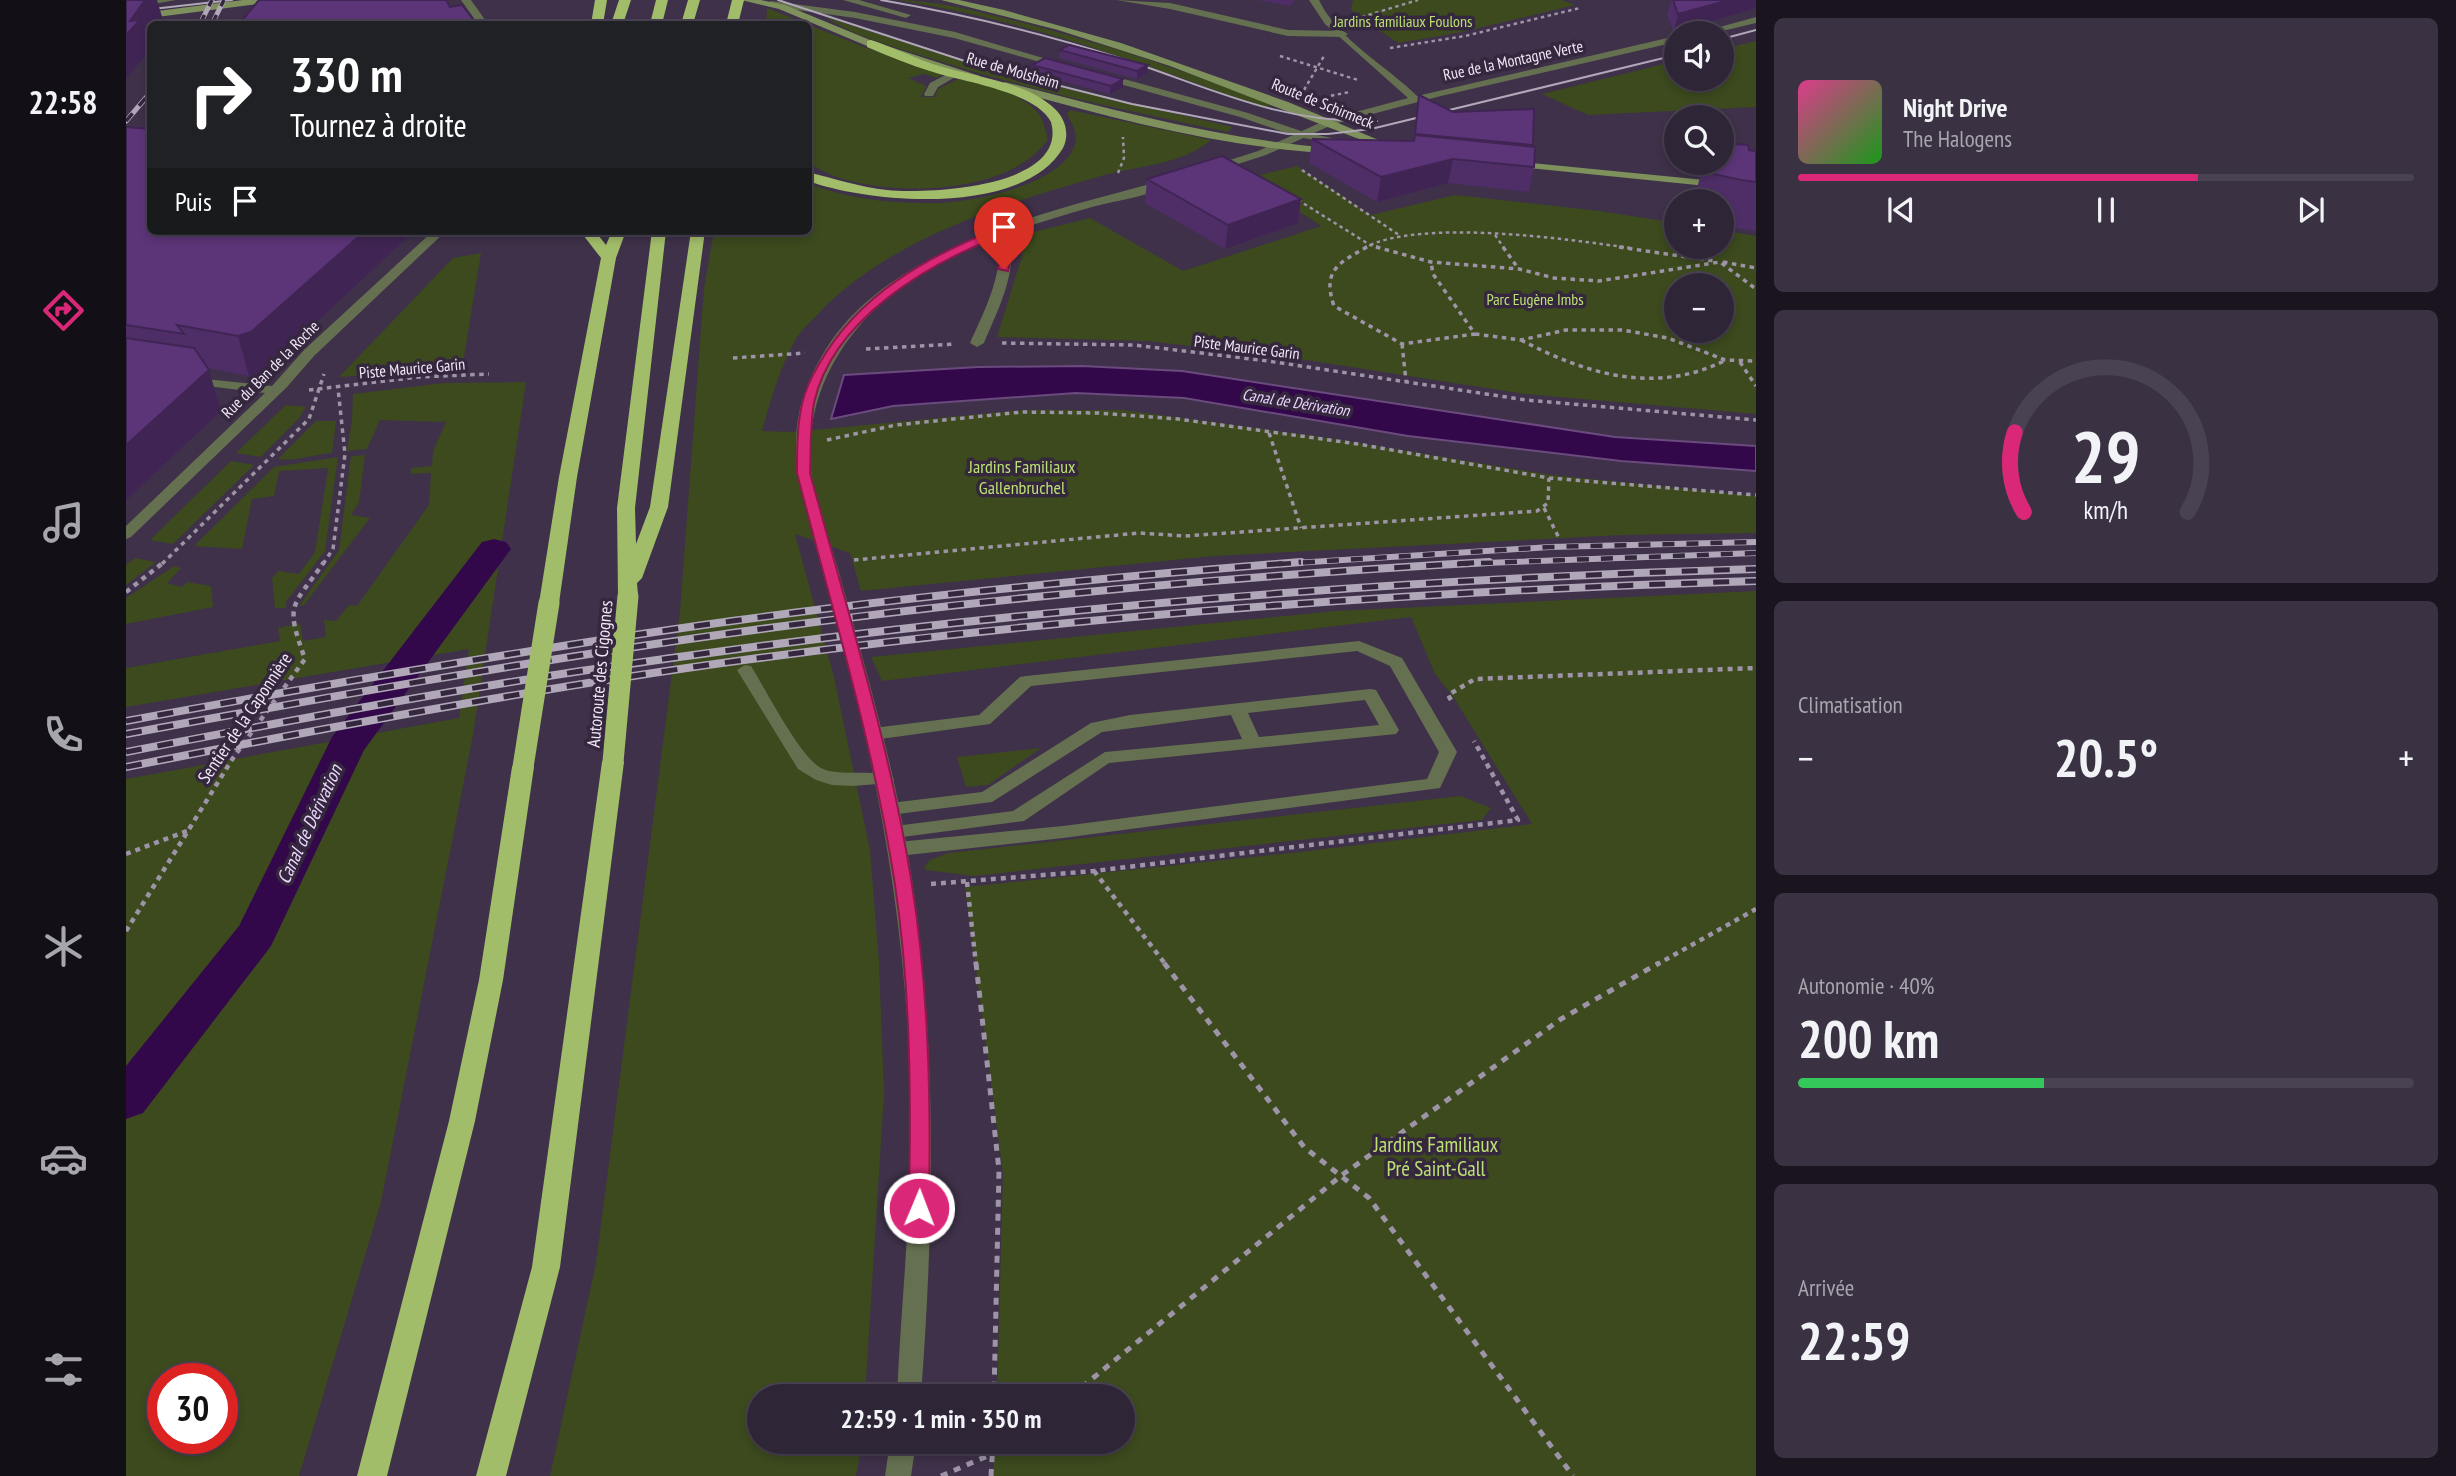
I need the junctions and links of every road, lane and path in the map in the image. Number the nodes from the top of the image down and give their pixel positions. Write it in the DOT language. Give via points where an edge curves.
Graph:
graph roads {
  1 [pos="171,0"];
  2 [pos="266,0"];
  3 [pos="466,0"];
  4 [pos="601,0"];
  5 [pos="625,0"];
  6 [pos="746,0"];
  7 [pos="848,0"];
  8 [pos="946,0"];
  9 [pos="1121,0"];
  10 [pos="1314,0"];
  11 [pos="1418,0"];
  12 [pos="662,2"];
  13 [pos="693,4"];
  14 [pos="771,4"];
  15 [pos="1580,8"];
  16 [pos="257,16"];
  17 [pos="127,18"];
  18 [pos="1756,20"];
  19 [pos="481,21"];
  20 [pos="598,21"];
  21 [pos="618,21"];
  22 [pos="657,21"];
  23 [pos="688,21"];
  24 [pos="1734,25"];
  25 [pos="1336,31"];
  26 [pos="955,35"];
  27 [pos="1664,42"];
  28 [pos="871,44"];
  29 [pos="1271,53"];
  30 [pos="1361,53"];
  31 [pos="1317,67"];
  32 [pos="1083,71"];
  33 [pos="957,73"];
  34 [pos="1096,75"];
  35 [pos="923,78"];
  36 [pos="1364,82"];
  37 [pos="938,83"];
  38 [pos="1351,91"];
  39 [pos="929,94"];
  40 [pos="1301,96"];
  41 [pos="1313,100"];
  42 [pos="1416,100"];
  43 [pos="1300,110"];
  44 [pos="1357,115"];
  45 [pos="1124,116"];
  46 [pos="1330,122"];
  47 [pos="1302,135"];
  48 [pos="1271,150"];
  49 [pos="1321,150"];
  50 [pos="1403,153"];
  51 [pos="1505,163"];
  52 [pos="1203,172"];
  53 [pos="1118,173"];
  54 [pos="812,177"];
  55 [pos="1178,179"];
  56 [pos="1756,188"];
  57 [pos="1292,196"];
  58 [pos="1003,230"];
  59 [pos="1495,234"];
  60 [pos="436,235"];
  61 [pos="590,235"];
  62 [pos="618,235"];
  63 [pos="659,235"];
  64 [pos="697,235"];
  65 [pos="1400,235"];
  66 [pos="1370,245"];
  67 [pos="609,258"];
  68 [pos="1431,262"];
  69 [pos="1720,262"];
  70 [pos="1756,268"];
  71 [pos="1519,269"];
  72 [pos="1756,289"];
  73 [pos="1475,334"];
  74 [pos="1521,340"];
  75 [pos="977,342"];
  76 [pos="1402,344"];
  77 [pos="831,351"];
  78 [pos="733,358"];
  79 [pos="1725,360"];
  80 [pos="1756,361"];
  81 [pos="1740,362"];
  82 [pos="327,363"];
  83 [pos="489,374"];
  84 [pos="175,378"];
  85 [pos="1406,381"];
  86 [pos="1756,386"];
  87 [pos="338,388"];
  88 [pos="275,390"];
  89 [pos="1756,420"];
  90 [pos="1269,433"];
  91 [pos="804,444"];
  92 [pos="1549,478"];
  93 [pos="1756,495"];
  94 [pos="1544,508"];
  95 [pos="1301,528"];
  96 [pos="126,534"];
  97 [pos="1559,538"];
  98 [pos="829,564"];
  99 [pos="126,592"];
  100 [pos="628,593"];
  101 [pos="745,670"];
  102 [pos="1237,709"];
  103 [pos="1097,727"];
  104 [pos="873,734"];
  105 [pos="1253,744"];
  106 [pos="1105,758"];
  107 [pos="884,779"];
  108 [pos="890,809"];
  109 [pos="190,830"];
  110 [pos="897,841"];
  111 [pos="126,854"];
  112 [pos="1094,871"];
  113 [pos="967,882"];
  114 [pos="1756,909"];
  115 [pos="126,931"];
  116 [pos="1342,1175"];
  117 [pos="910,1384"];
  118 [pos="994,1384"];
  119 [pos="1087,1384"];
  120 [pos="901,1454"];
  121 [pos="992,1454"];
  122 [pos="372,1476"];
  123 [pos="491,1476"];
  124 [pos="898,1476"];
  125 [pos="941,1476"];
  126 [pos="991,1476"];
  127 [pos="1573,1476"];
  1 -- 17 [label="street" via="130,6"];
  2 -- 16 [label="street"];
  2 -- 17 [label="main road"];
  3 -- 19 [label="street"];
  4 -- 20 [label="highway"];
  5 -- 21 [label="highway"];
  6 -- 14 [label="main road"];
  7 -- 26 [label="street" via="908,15"];
  8 -- 43 [label="main road, Route de Schirmeck" via="1191,68"];
  9 -- 25 [label="street" via="1170,6 1288,33"];
  10 -- 25 [label="street"];
  11 -- 25 [label="path"];
  12 -- 22 [label="highway"];
  13 -- 23 [label="highway"];
  14 -- 26 [label="street"];
  14 -- 28 [label="main road"];
  15 -- 30 [label="path" via="1465,36"];
  18 -- 24 [label="street"];
  25 -- 30 [label="street"];
  25 -- 31 [label="path"];
  26 -- 32 [label="street"];
  27 -- 42 [label="street, Rue de la Montagne Verte"];
  28 -- 33 [label="highway"];
  29 -- 31 [label="path"];
  30 -- 42 [label="street"];
  31 -- 36 [label="path"];
  31 -- 40 [label="path"];
  33 -- 37 [label="street"];
  33 -- 45 [label="main road, Rue de Molsheim"];
  33 -- 54 [label="highway" via="1012,92 1051,112 1059,129 1057,148 1021,177 965,191 896,195"];
  34 -- 47 [label="street"];
  35 -- 37 [label="street"];
  37 -- 39 [label="street"];
  38 -- 41 [label="path"];
  42 -- 44 [label="street, Rue de la Montagne Verte"];
  43 -- 44 [label="street, Rue de la Montagne Verte"];
  43 -- 46 [label="main road, Route de Schirmeck"];
  44 -- 46 [label="street, Rue de la Montagne Verte"];
  45 -- 48 [label="main road, Rue de Molsheim"];
  45 -- 53 [label="path" via="1124,158"];
  46 -- 47 [label="street, Rue de la Montagne Verte"];
  46 -- 50 [label="main road, Route de Schirmeck"];
  47 -- 48 [label="street, Rue de la Montagne Verte"];
  47 -- 50 [label="street"];
  48 -- 49 [label="street"];
  48 -- 52 [label="street"];
  48 -- 65 [label="path"];
  49 -- 50 [label="main road, Route de Schirmeck"];
  51 -- 56 [label="main road"];
  55 -- 58 [label="street"];
  57 -- 66 [label="path"];
  58 -- 75 [label="street" via="1009,244 998,294"];
  58 -- 77 [label="street" via="968,244 899,284 868,307"];
  59 -- 65 [label="path"];
  59 -- 69 [label="path" via="1582,241"];
  59 -- 71 [label="path"];
  60 -- 88 [label="street, Rue du Ban de la Roche"];
  61 -- 67 [label="highway"];
  62 -- 67 [label="highway"];
  63 -- 100 [label="highway" via="626,508"];
  64 -- 100 [label="highway" via="659,507"];
  65 -- 66 [label="path"];
  66 -- 68 [label="path"];
  66 -- 76 [label="path" via="1345,259 1331,274 1328,288 1334,306"];
  67 -- 122 [label="highway, bridge" via="568,477 491,980 463,1121"];
  68 -- 71 [label="path"];
  68 -- 73 [label="path" via="1433,274"];
  69 -- 70 [label="path"];
  69 -- 71 [label="path" via="1599,281 1554,278"];
  69 -- 72 [label="path"];
  73 -- 74 [label="path"];
  73 -- 76 [label="path"];
  74 -- 79 [label="path" via="1566,330 1622,330 1668,338"];
  74 -- 79 [label="path" via="1547,355 1628,377 1668,379 1697,374"];
  75 -- 77 [label="path, Piste Maurice Garin"];
  75 -- 85 [label="path, Piste Maurice Garin" via="1134,345"];
  76 -- 85 [label="path"];
  77 -- 78 [label="path, Piste Maurice Garin"];
  77 -- 91 [label="street" via="808,401"];
  79 -- 81 [label="path"];
  80 -- 81 [label="path"];
  81 -- 86 [label="path"];
  82 -- 99 [label="path" via="309,419 174,554"];
  83 -- 87 [label="path, Piste Maurice Garin"];
  84 -- 88 [label="street"];
  85 -- 89 [label="path, Piste Maurice Garin" via="1526,400"];
  87 -- 109 [label="path, Sentier de la Caponnière" via="345,454 333,549 292,607 305,659"];
  88 -- 96 [label="street, Rue du Ban de la Roche"];
  90 -- 91 [label="path" via="1178,419 1021,412 896,425"];
  90 -- 92 [label="path"];
  90 -- 95 [label="path"];
  91 -- 98 [label="street" via="804,473"];
  92 -- 93 [label="path"];
  92 -- 94 [label="path"];
  94 -- 95 [label="path"];
  94 -- 97 [label="path"];
  95 -- 98 [label="path" via="1185,536 1139,533"];
  98 -- 104 [label="street"];
  100 -- 123 [label="highway, Autoroute des Cigognes, bridge" via="613,762 546,1268"];
  101 -- 107 [label="street" via="812,773 840,781"];
  102 -- 103 [label="street"];
  102 -- 105 [label="street"];
  102 -- 105 [label="street" via="1370,694 1390,730"];
  103 -- 106 [label="street"];
  103 -- 108 [label="street" via="986,798"];
  104 -- 107 [label="street"];
  104 -- 110 [label="street" via="984,720 1026,681 1359,646 1396,662 1448,752 1434,784 1063,832"];
  105 -- 106 [label="street"];
  106 -- 110 [label="street" via="1018,817"];
  107 -- 108 [label="street"];
  108 -- 110 [label="street"];
  109 -- 111 [label="path"];
  109 -- 115 [label="path, Sentier de la Caponnière"];
  110 -- 117 [label="street" via="915,979 921,1114"];
  112 -- 116 [label="path" via="1304,1147"];
  113 -- 118 [label="path" via="999,1170"];
  114 -- 116 [label="path" via="1561,1019"];
  116 -- 119 [label="path"];
  116 -- 127 [label="path" via="1369,1198"];
  120 -- 124 [label="street"];
  121 -- 125 [label="path"];
  121 -- 126 [label="path"];
}
